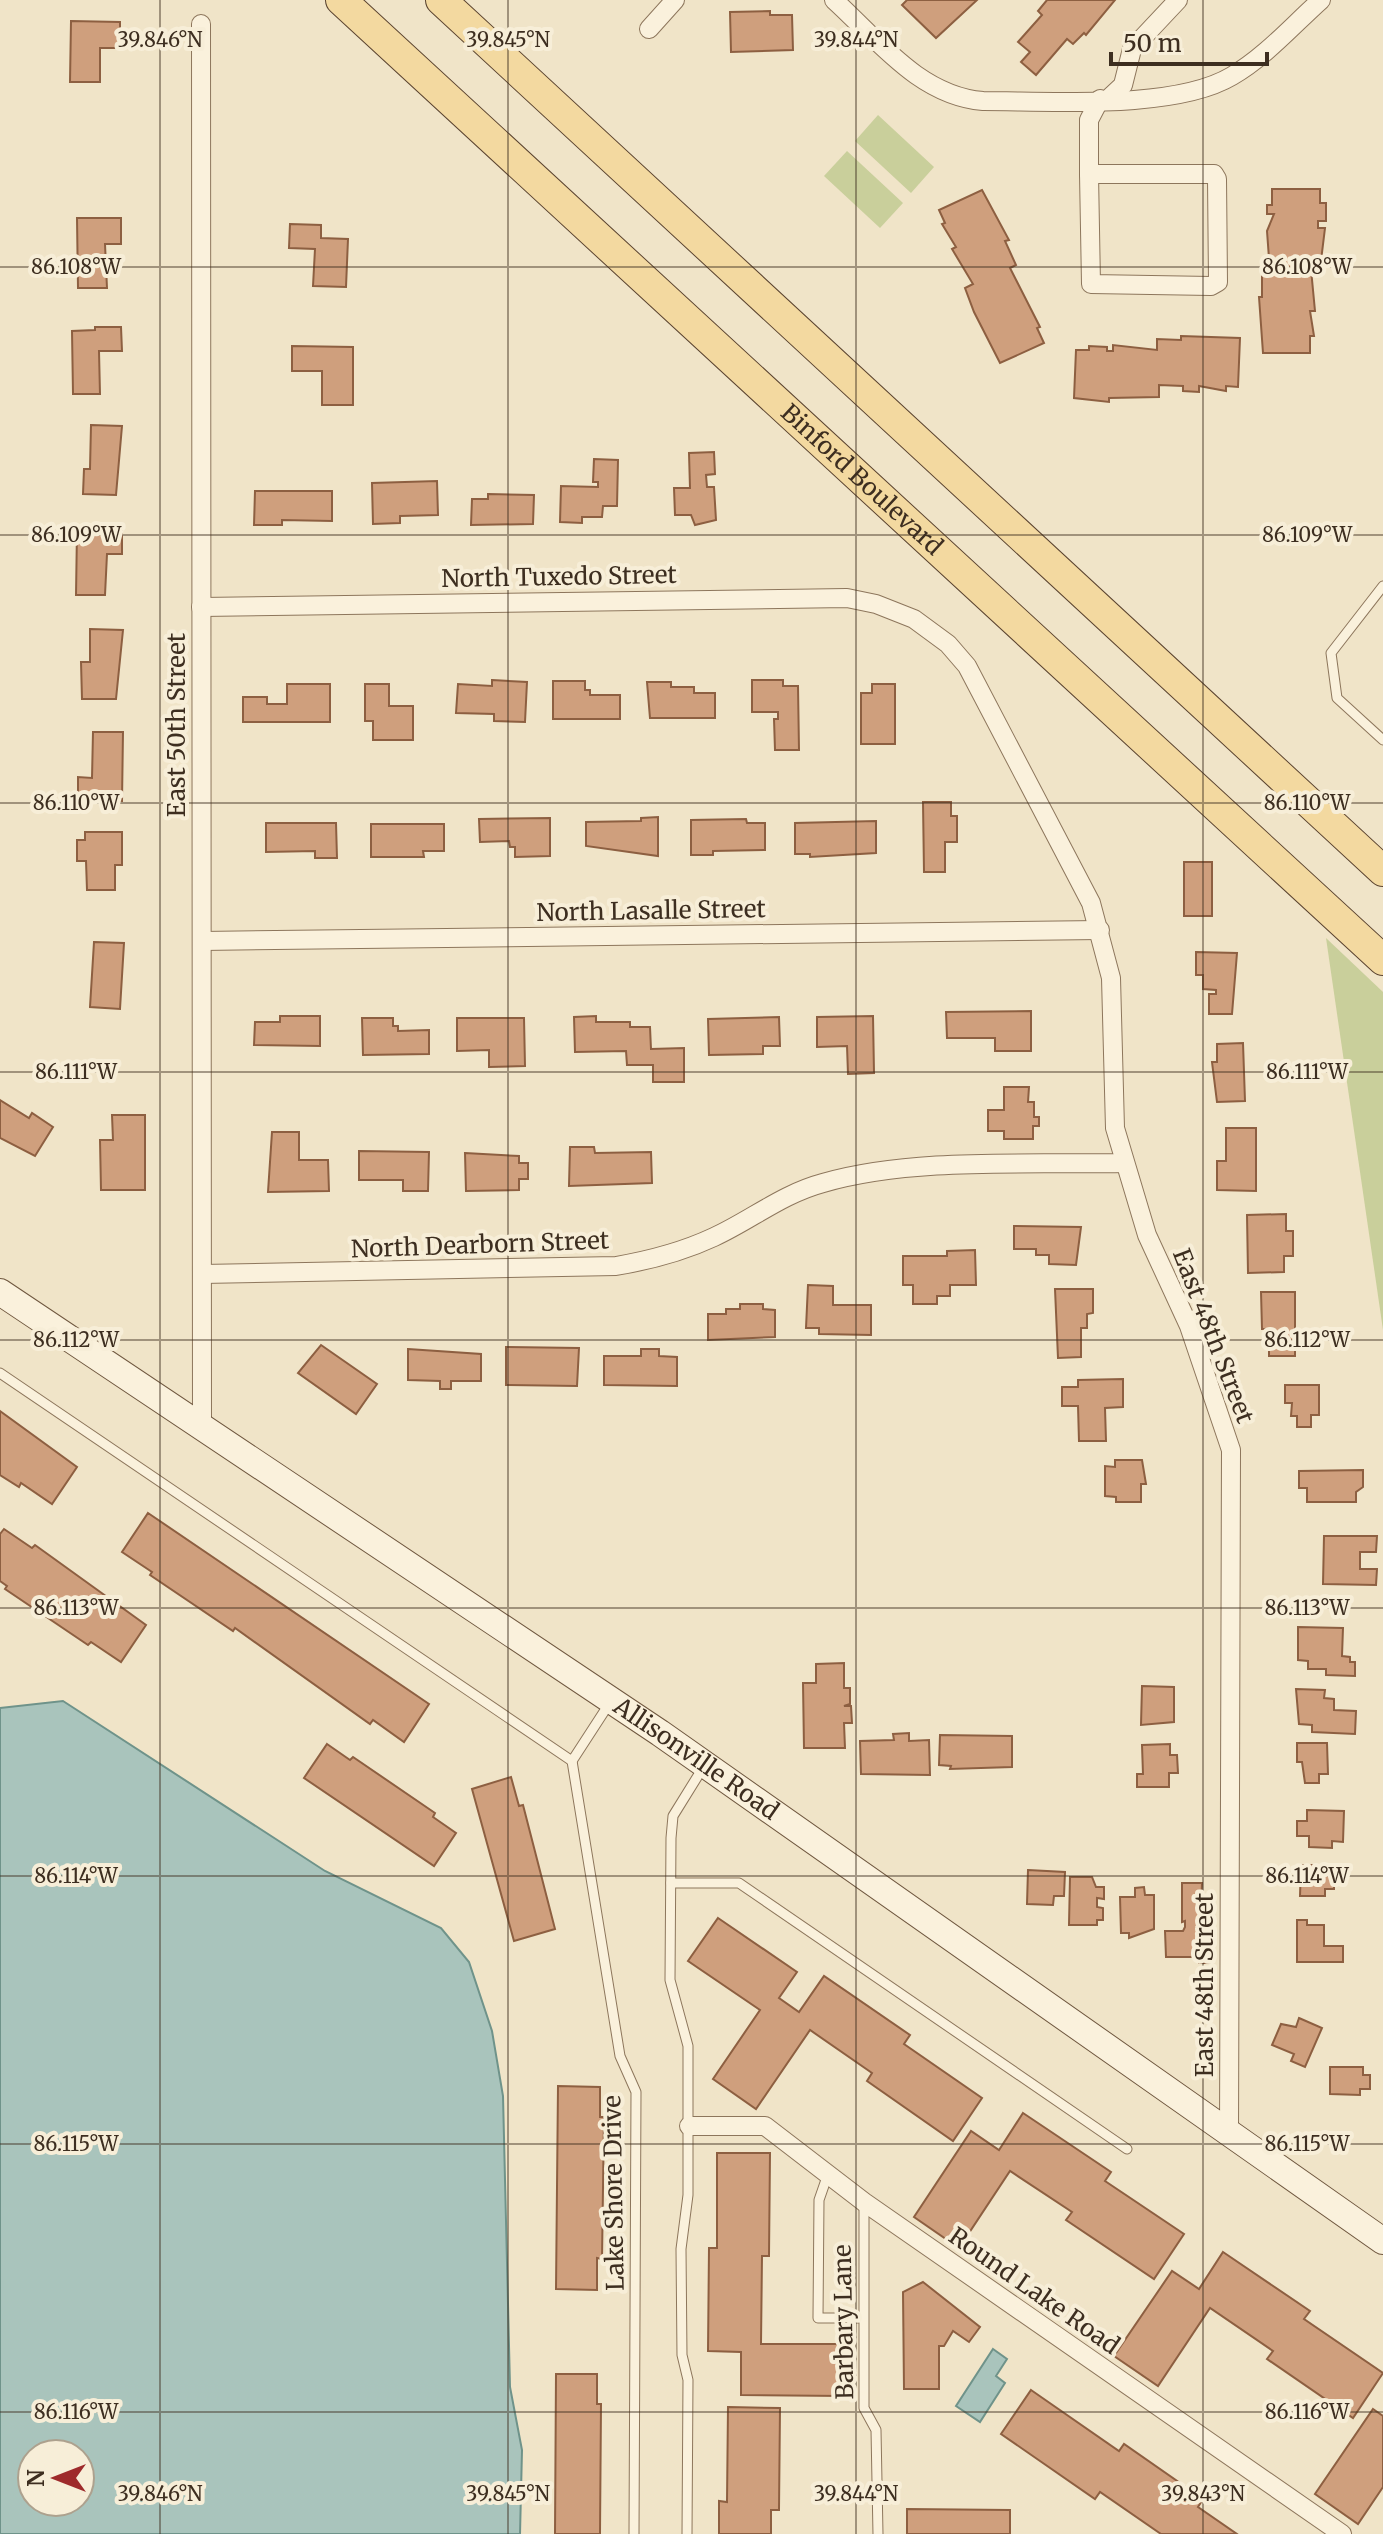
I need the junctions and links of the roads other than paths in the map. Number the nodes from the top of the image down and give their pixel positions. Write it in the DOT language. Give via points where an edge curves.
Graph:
graph roads {
  1 [pos="341,0"];
  2 [pos="441,0"];
  3 [pos="675,0"];
  4 [pos="834,0"];
  5 [pos="1178,0"];
  6 [pos="1321,0"];
  7 [pos="201,24"];
  8 [pos="649,29"];
  9 [pos="1104,99"];
  10 [pos="1089,174"];
  11 [pos="1383,586"];
  12 [pos="201,607"];
  13 [pos="914,619"];
  14 [pos="1383,740"];
  15 [pos="1383,871"];
  16 [pos="1100,930"];
  17 [pos="202,941"];
  18 [pos="1383,960"];
  19 [pos="1124,1163"];
  20 [pos="202,1274"];
  21 [pos="0,1292"];
  22 [pos="0,1373"];
  23 [pos="202,1427"];
  24 [pos="611,1701"];
  25 [pos="572,1761"];
  26 [pos="705,1765"];
  27 [pos="671,1883"];
  28 [pos="689,2126"];
  29 [pos="1229,2135"];
  30 [pos="1127,2149"];
  31 [pos="828,2174"];
  32 [pos="864,2202"];
  33 [pos="1383,2241"];
  34 [pos="862,2318"];
  35 [pos="634,2534"];
  36 [pos="687,2534"];
  37 [pos="878,2534"];
  38 [pos="1342,2534"];
  1 -- 18 [label="main road, Binford Boulevard"];
  2 -- 15 [label="main road"];
  3 -- 8 [label="street"];
  4 -- 9 [label="street" via="908,69 947,93 983,101"];
  5 -- 9 [label="street" via="1132,49 1123,85"];
  6 -- 9 [label="street" via="1242,69 1215,85 1177,97"];
  7 -- 12 [label="street, East 50th Street"];
  9 -- 10 [label="street" via="1089,120"];
  10 -- 10 [label="street" via="1091,284 1218,282 1214,174"];
  11 -- 14 [label="lane" via="1331,653 1337,698"];
  12 -- 13 [label="street, North Tuxedo Street" via="837,598 876,604"];
  12 -- 17 [label="street, East 50th Street"];
  13 -- 16 [label="street, East 48th Street" via="948,644 977,680 1079,878"];
  16 -- 17 [label="street, North Lasalle Street"];
  16 -- 19 [label="street, East 48th Street" via="1112,995 1115,1128"];
  17 -- 20 [label="street, East 50th Street"];
  19 -- 20 [label="street, North Dearborn Street" via="861,1174 794,1193 675,1253 606,1267"];
  19 -- 29 [label="street, East 48th Street" via="1231,1450"];
  20 -- 23 [label="street, East 50th Street"];
  21 -- 23 [label="main road, Allisonville Road"];
  22 -- 25 [label="lane"];
  23 -- 24 [label="main road, Allisonville Road"];
  24 -- 25 [label="lane"];
  24 -- 26 [label="main road, Allisonville Road"];
  25 -- 35 [label="lane, Lake Shore Drive" via="620,2056 636,2092"];
  26 -- 27 [label="lane" via="673,1816"];
  26 -- 29 [label="main road, Allisonville Road"];
  27 -- 28 [label="lane" via="670,1980 687,2033"];
  27 -- 30 [label="lane" via="739,1883"];
  28 -- 31 [label="street, Round Lake Road" via="765,2126"];
  28 -- 36 [label="lane" via="681,2249 682,2355 688,2380"];
  29 -- 33 [label="main road, Allisonville Road"];
  31 -- 32 [label="street, Round Lake Road"];
  31 -- 34 [label="lane" via="819,2200 818,2318"];
  32 -- 34 [label="lane, Barbary Lane"];
  32 -- 38 [label="street, Round Lake Road"];
  34 -- 37 [label="lane, Barbary Lane" via="864,2408 876,2430"];
}
